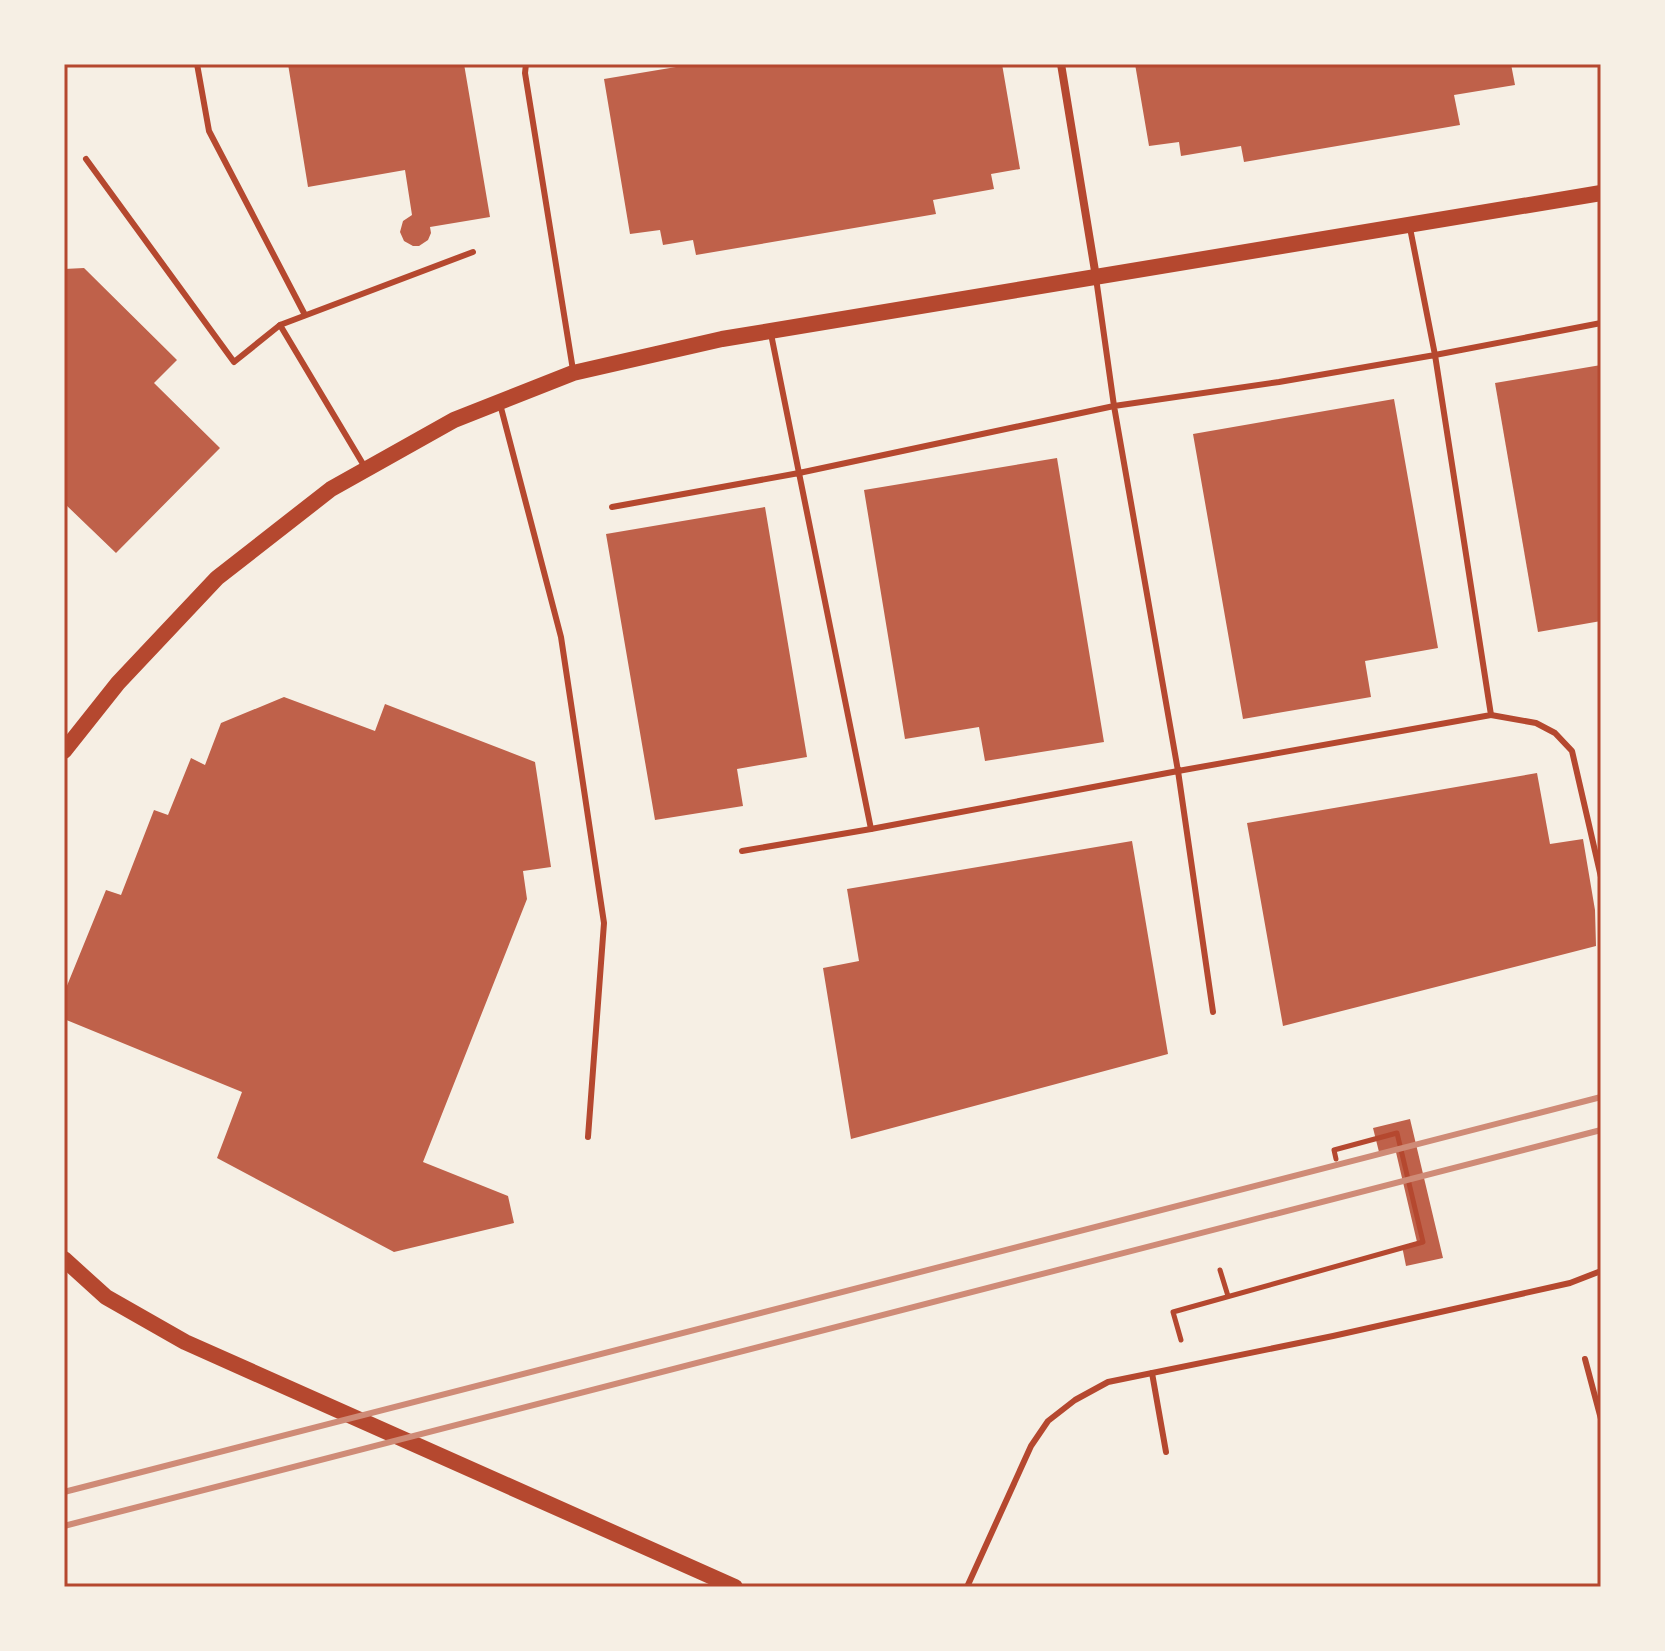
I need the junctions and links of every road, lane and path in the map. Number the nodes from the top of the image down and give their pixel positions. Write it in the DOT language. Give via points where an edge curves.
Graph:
graph roads {
  1 [pos="197,64"];
  2 [pos="526,64"];
  3 [pos="1061,64"];
  4 [pos="86,159"];
  5 [pos="1601,193"];
  6 [pos="1409,225"];
  7 [pos="473,252"];
  8 [pos="1096,277"];
  9 [pos="305,315"];
  10 [pos="1601,323"];
  11 [pos="280,325"];
  12 [pos="770,331"];
  13 [pos="1435,355"];
  14 [pos="573,373"];
  15 [pos="499,402"];
  16 [pos="1114,406"];
  17 [pos="366,469"];
  18 [pos="799,473"];
  19 [pos="612,507"];
  20 [pos="1491,715"];
  21 [pos="64,751"];
  22 [pos="1178,771"];
  23 [pos="871,829"];
  24 [pos="742,851"];
  25 [pos="1601,877"];
  26 [pos="1213,1012"];
  27 [pos="588,1137"];
  28 [pos="1336,1159"];
  29 [pos="64,1259"];
  30 [pos="1220,1270"];
  31 [pos="1601,1271"];
  32 [pos="1228,1296"];
  33 [pos="1181,1340"];
  34 [pos="1585,1359"];
  35 [pos="1152,1373"];
  36 [pos="1601,1419"];
  37 [pos="1166,1452"];
  38 [pos="735,1587"];
  39 [pos="967,1587"];
  1 -- 9 [label="lane" via="209,131"];
  2 -- 14 [label="lane"];
  3 -- 8 [label="street"];
  4 -- 11 [label="lane" via="234,362"];
  5 -- 6 [label="main road"];
  6 -- 8 [label="main road"];
  6 -- 13 [label="lane"];
  7 -- 9 [label="lane"];
  8 -- 12 [label="main road"];
  8 -- 16 [label="lane"];
  9 -- 11 [label="lane"];
  10 -- 13 [label="lane"];
  11 -- 17 [label="lane"];
  12 -- 14 [label="main road"];
  12 -- 18 [label="lane"];
  13 -- 16 [label="lane"];
  13 -- 20 [label="lane"];
  14 -- 15 [label="main road"];
  15 -- 17 [label="main road" via="454,420"];
  15 -- 27 [label="lane" via="561,637 604,923"];
  16 -- 18 [label="lane"];
  16 -- 22 [label="lane"];
  17 -- 21 [label="main road" via="331,489 217,578 118,683"];
  18 -- 19 [label="lane"];
  18 -- 23 [label="lane"];
  20 -- 22 [label="lane"];
  20 -- 25 [label="lane" via="1536,723 1572,751"];
  22 -- 23 [label="lane"];
  22 -- 26 [label="lane"];
  23 -- 24 [label="lane"];
  28 -- 32 [label="path" via="1334,1150 1397,1133 1423,1242"];
  29 -- 38 [label="main road" via="106,1297 185,1342"];
  30 -- 32 [label="path"];
  31 -- 35 [label="lane" via="1570,1283"];
  32 -- 33 [label="path" via="1173,1312"];
  34 -- 36 [label="lane"];
  35 -- 37 [label="lane"];
  35 -- 39 [label="lane" via="1108,1382 1048,1421 1031,1446"];
}
